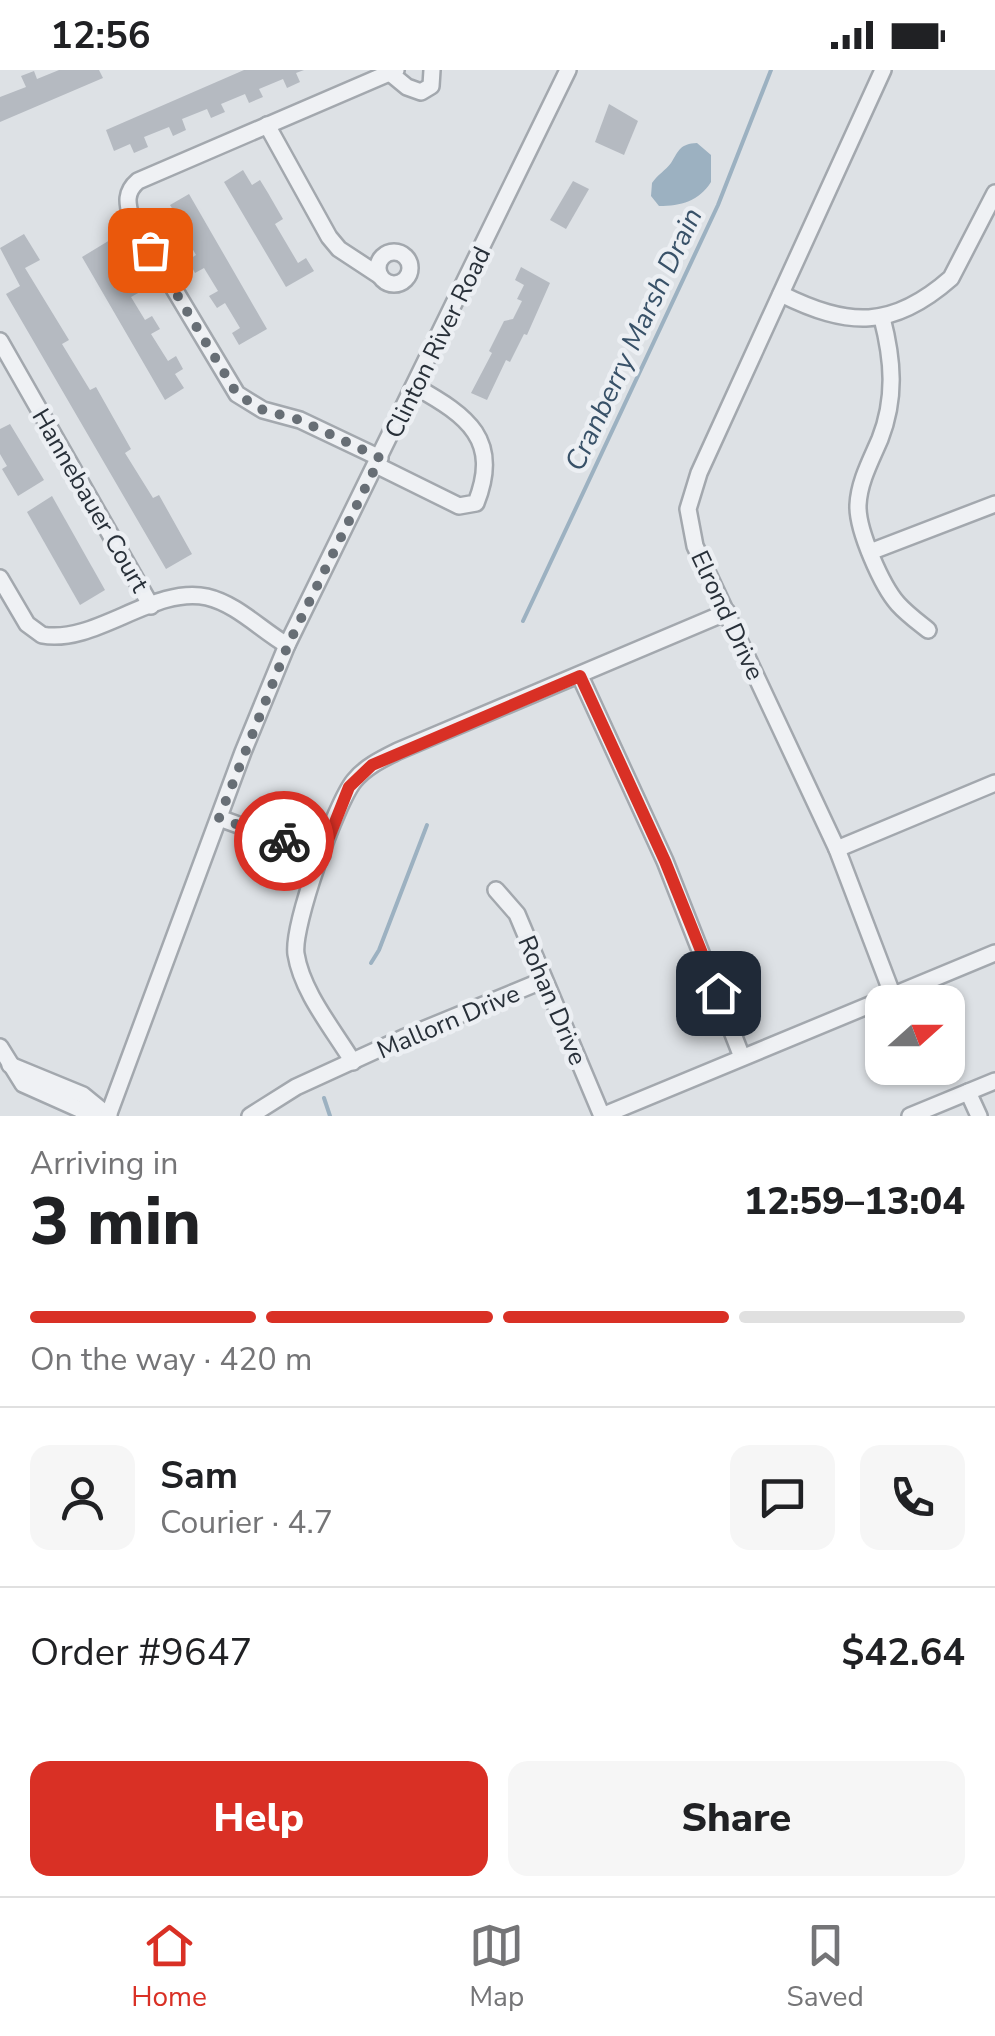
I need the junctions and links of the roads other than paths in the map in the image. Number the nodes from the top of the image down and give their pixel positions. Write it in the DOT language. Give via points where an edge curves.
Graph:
graph roads {
  1 [pos="432,70"];
  2 [pos="568,70"];
  3 [pos="883,70"];
  4 [pos="393,72"];
  5 [pos="267,126"];
  6 [pos="995,194"];
  7 [pos="978,230"];
  8 [pos="995,237"];
  9 [pos="382,257"];
  10 [pos="356,262"];
  11 [pos="380,276"];
  12 [pos="781,294"];
  13 [pos="882,318"];
  14 [pos="0,342"];
  15 [pos="416,387"];
  16 [pos="378,461"];
  17 [pos="995,504"];
  18 [pos="870,552"];
  19 [pos="0,578"];
  20 [pos="151,606"];
  21 [pos="727,612"];
  22 [pos="928,630"];
  23 [pos="288,645"];
  24 [pos="580,676"];
  25 [pos="995,783"];
  26 [pos="219,818"];
  27 [pos="836,848"];
  28 [pos="322,855"];
  29 [pos="496,890"];
  30 [pos="995,953"];
  31 [pos="544,980"];
  32 [pos="889,985"];
  33 [pos="919,985"];
  34 [pos="865,1007"];
  35 [pos="0,1048"];
  36 [pos="742,1057"];
  37 [pos="352,1062"];
  38 [pos="995,1081"];
  39 [pos="968,1092"];
  40 [pos="109,1116"];
  41 [pos="250,1116"];
  42 [pos="602,1116"];
  43 [pos="910,1116"];
  44 [pos="979,1116"];
  1 -- 4 [label="street" via="430,86 421,92"];
  2 -- 15 [label="street, Clinton River Road"];
  3 -- 12 [label="street, Elrond Drive"];
  4 -- 5 [label="street"];
  5 -- 10 [label="street" via="330,237"];
  5 -- 16 [label="street" via="138,182 128,192 131,217 237,394"];
  6 -- 7 [label="street"];
  7 -- 8 [label="street"];
  7 -- 13 [label="street" via="951,278"];
  9 -- 10 [label="street"];
  9 -- 11 [label="street"];
  9 -- 11 [label="street" via="400,253 410,270 400,283"];
  10 -- 11 [label="street"];
  12 -- 13 [label="street" via="841,318"];
  12 -- 21 [label="street, Elrond Drive" via="688,509 695,546"];
  13 -- 18 [label="street" via="892,390 858,508"];
  14 -- 20 [label="street, Hannebauer Court"];
  15 -- 16 [label="street, Clinton River Road"];
  15 -- 16 [label="street" via="448,404 484,450 486,477 476,503 458,506"];
  16 -- 23 [label="street, Clinton River Road"];
  17 -- 18 [label="street"];
  18 -- 22 [label="street" via="894,599"];
  19 -- 20 [label="street" via="32,629 49,637"];
  20 -- 23 [label="street" via="206,597"];
  21 -- 24 [label="street"];
  21 -- 27 [label="street, Elrond Drive"];
  23 -- 26 [label="street, Clinton River Road"];
  24 -- 28 [label="street" via="372,765 349,787"];
  24 -- 36 [label="street" via="665,861"];
  25 -- 27 [label="street"];
  26 -- 28 [label="street"];
  26 -- 40 [label="street, Clinton River Road"];
  27 -- 32 [label="street, Elrond Drive"];
  28 -- 37 [label="street" via="299,920 297,957"];
  29 -- 31 [label="street, Rohan Drive" via="518,914"];
  30 -- 33 [label="street"];
  31 -- 37 [label="street, Mallorn Drive"];
  31 -- 42 [label="street, Rohan Drive"];
  34 -- 36 [label="street"];
  35 -- 40 [label="street" via="10,1065 84,1095"];
  36 -- 42 [label="street"];
  37 -- 41 [label="street, Mallorn Drive"];
  38 -- 39 [label="street"];
  39 -- 43 [label="street"];
  39 -- 44 [label="street"];
}
